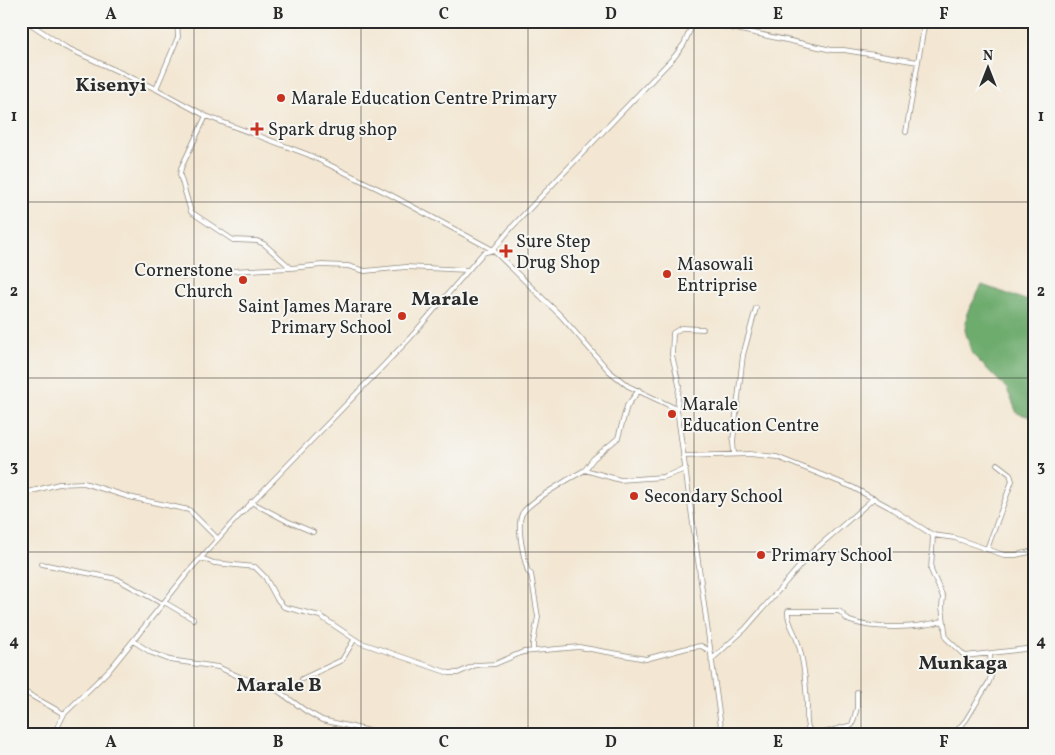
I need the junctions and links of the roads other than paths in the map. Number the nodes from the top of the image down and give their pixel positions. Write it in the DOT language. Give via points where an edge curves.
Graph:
graph roads {
  1 [pos="26,21"];
  2 [pos="177,21"];
  3 [pos="688,21"];
  4 [pos="925,21"];
  5 [pos="695,22"];
  6 [pos="918,62"];
  7 [pos="156,89"];
  8 [pos="206,116"];
  9 [pos="906,132"];
  10 [pos="493,250"];
  11 [pos="290,268"];
  12 [pos="467,270"];
  13 [pos="184,277"];
  14 [pos="756,308"];
  15 [pos="703,329"];
  16 [pos="639,390"];
  17 [pos="677,409"];
  18 [pos="734,454"];
  19 [pos="683,456"];
  20 [pos="997,464"];
  21 [pos="686,469"];
  22 [pos="585,470"];
  23 [pos="21,494"];
  24 [pos="874,498"];
  25 [pos="251,502"];
  26 [pos="314,532"];
  27 [pos="933,535"];
  28 [pos="218,539"];
  29 [pos="987,549"];
  30 [pos="1034,551"];
  31 [pos="201,558"];
  32 [pos="42,564"];
  33 [pos="163,603"];
  34 [pos="193,619"];
  35 [pos="943,621"];
  36 [pos="354,640"];
  37 [pos="133,641"];
  38 [pos="1034,648"];
  39 [pos="533,651"];
  40 [pos="710,651"];
  41 [pos="990,654"];
  42 [pos="711,660"];
  43 [pos="302,679"];
  44 [pos="21,690"];
  45 [pos="857,692"];
  46 [pos="64,714"];
  47 [pos="54,734"];
  48 [pos="385,734"];
  49 [pos="393,734"];
  50 [pos="722,734"];
  51 [pos="812,734"];
  52 [pos="820,734"];
  53 [pos="954,734"];
  1 -- 7 [label="street" via="65,47"];
  2 -- 7 [label="street" via="178,37"];
  3 -- 5 [label="street"];
  4 -- 6 [label="street"];
  5 -- 6 [label="street" via="832,50"];
  5 -- 10 [label="street" via="675,56"];
  6 -- 9 [label="street"];
  7 -- 8 [label="street"];
  8 -- 10 [label="street" via="309,156 389,194"];
  8 -- 11 [label="street" via="181,168 180,175 191,212 233,240 264,244"];
  10 -- 12 [label="street" via="483,253"];
  10 -- 16 [label="street" via="561,316 609,371 628,386"];
  11 -- 12 [label="street" via="305,265 348,266 366,271 406,267"];
  11 -- 13 [label="street" via="207,272"];
  12 -- 25 [label="street" via="410,338"];
  14 -- 18 [label="street" via="742,355"];
  15 -- 17 [label="street" via="681,328 673,333 672,354 679,385"];
  16 -- 17 [label="street"];
  16 -- 22 [label="street" via="627,406 618,438"];
  17 -- 19 [label="street"];
  18 -- 19 [label="street"];
  18 -- 24 [label="street" via="777,457"];
  19 -- 21 [label="street"];
  20 -- 29 [label="street" via="1010,474 1012,481"];
  21 -- 22 [label="street" via="663,477 620,480"];
  21 -- 40 [label="street"];
  22 -- 39 [label="street" via="528,506 521,516 523,556 531,574 538,609"];
  23 -- 28 [label="street" via="59,484 84,483 129,497 184,508"];
  24 -- 27 [label="street"];
  24 -- 42 [label="street" via="811,553 745,629"];
  25 -- 26 [label="street"];
  25 -- 28 [label="street"];
  27 -- 29 [label="street" via="955,538"];
  27 -- 35 [label="street" via="931,570 943,597"];
  28 -- 31 [label="street"];
  29 -- 30 [label="street" via="1016,556"];
  31 -- 33 [label="street"];
  31 -- 36 [label="street" via="226,565 255,567 265,577 281,605 320,616"];
  32 -- 33 [label="street" via="117,580"];
  33 -- 34 [label="street"];
  33 -- 37 [label="street"];
  35 -- 41 [label="street" via="946,638 965,656"];
  35 -- 51 [label="street" via="880,627 852,622 842,612 834,610 788,611 802,660 807,728"];
  36 -- 39 [label="street" via="453,673"];
  36 -- 43 [label="street" via="342,660"];
  37 -- 46 [label="street" via="105,675"];
  37 -- 48 [label="street" via="170,660 218,667 274,688 322,720"];
  38 -- 41 [label="street"];
  39 -- 40 [label="street" via="579,647 646,660 701,646"];
  40 -- 42 [label="street"];
  41 -- 53 [label="street" via="991,676 966,720"];
  42 -- 50 [label="street"];
  44 -- 46 [label="street"];
  45 -- 52 [label="street" via="852,725"];
  46 -- 47 [label="street"];
  48 -- 49 [label="street"];
}
